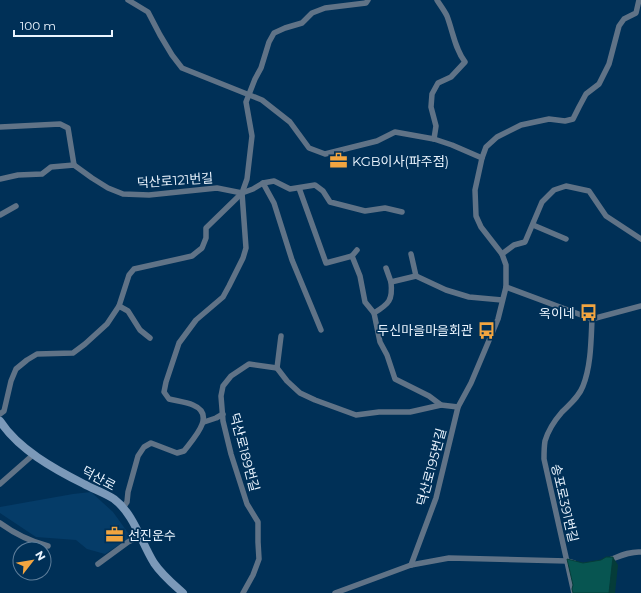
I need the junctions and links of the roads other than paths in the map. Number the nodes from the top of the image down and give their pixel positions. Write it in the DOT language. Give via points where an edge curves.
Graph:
graph roads {
  1 [pos="128,0"];
  2 [pos="368,0"];
  3 [pos="437,0"];
  4 [pos="639,0"];
  5 [pos="248,94"];
  6 [pos="0,127"];
  7 [pos="434,139"];
  8 [pos="482,158"];
  9 [pos="74,165"];
  10 [pos="0,179"];
  11 [pos="263,183"];
  12 [pos="299,188"];
  13 [pos="242,193"];
  14 [pos="16,206"];
  15 [pos="402,212"];
  16 [pos="0,215"];
  17 [pos="533,224"];
  18 [pos="566,239"];
  19 [pos="641,239"];
  20 [pos="357,250"];
  21 [pos="411,254"];
  22 [pos="502,254"];
  23 [pos="352,256"];
  24 [pos="386,268"];
  25 [pos="416,276"];
  26 [pos="391,282"];
  27 [pos="506,287"];
  28 [pos="502,300"];
  29 [pos="119,306"];
  30 [pos="641,306"];
  31 [pos="374,313"];
  32 [pos="592,319"];
  33 [pos="321,330"];
  34 [pos="281,336"];
  35 [pos="150,338"];
  36 [pos="277,368"];
  37 [pos="441,405"];
  38 [pos="458,407"];
  39 [pos="0,414"];
  40 [pos="223,414"];
  41 [pos="0,420"];
  42 [pos="204,422"];
  43 [pos="34,454"];
  44 [pos="0,484"];
  45 [pos="123,508"];
  46 [pos="0,523"];
  47 [pos="140,536"];
  48 [pos="30,541"];
  49 [pos="641,552"];
  50 [pos="567,561"];
  51 [pos="98,564"];
  52 [pos="581,564"];
  53 [pos="599,564"];
  54 [pos="412,565"];
  55 [pos="339,592"];
  56 [pos="184,593"];
  57 [pos="243,593"];
  58 [pos="574,593"];
  1 -- 5 [label="street" via="148,12 172,56 182,68"];
  2 -- 5 [label="street" via="366,3 326,8 312,13 302,23 274,33"];
  3 -- 7 [label="street" via="446,14 460,56 466,62 451,77 438,83 432,94 431,107 436,126"];
  4 -- 8 [label="street, 덕산로195번길" via="636,13 624,19 619,26 609,64 599,84 586,94 573,119 549,119 521,125 497,137 486,147"];
  5 -- 7 [label="street" via="262,100 290,122 309,148 325,154 377,141 394,132"];
  5 -- 13 [label="street" via="246,102 252,136 247,179"];
  6 -- 9 [label="street" via="60,124 68,128"];
  7 -- 8 [label="street"];
  8 -- 22 [label="street, 덕산로195번길" via="475,190 476,216 481,228"];
  9 -- 10 [label="street" via="51,167 42,174"];
  9 -- 13 [label="street, 덕산로121번길" via="108,188 123,194 149,195 217,188"];
  11 -- 12 [label="street" via="274,181 290,189"];
  11 -- 13 [label="street"];
  11 -- 33 [label="street" via="274,203 292,260"];
  12 -- 15 [label="street" via="315,185 330,202 365,211 385,208"];
  12 -- 23 [label="street" via="326,263"];
  13 -- 29 [label="street" via="206,228 202,248 192,256 134,269 129,275"];
  13 -- 42 [label="street" via="246,248 243,258 223,297 196,320 179,343 164,392 169,399 194,405 201,410"];
  14 -- 16 [label="street"];
  17 -- 18 [label="street"];
  17 -- 19 [label="street" via="542,202 554,190 566,186 589,191 606,216"];
  17 -- 22 [label="street" via="525,242 514,245"];
  20 -- 23 [label="street"];
  21 -- 25 [label="street"];
  22 -- 27 [label="street, 덕산로195번길" via="506,265"];
  23 -- 31 [label="street" via="360,276 365,302"];
  24 -- 26 [label="street"];
  25 -- 26 [label="street"];
  25 -- 28 [label="street" via="469,297"];
  26 -- 31 [label="street" via="390,301"];
  27 -- 28 [label="street, 덕산로195번길"];
  27 -- 32 [label="street"];
  28 -- 38 [label="street, 덕산로195번길" via="498,319"];
  29 -- 35 [label="street" via="128,311 140,330"];
  29 -- 39 [label="street" via="107,324 73,353 37,354 16,369 4,411"];
  30 -- 32 [label="street"];
  31 -- 37 [label="street" via="380,342 395,379"];
  32 -- 50 [label="street, 송포로391번길" via="588,367 583,387 575,401 561,413 550,428 545,442 544,460"];
  34 -- 36 [label="street"];
  36 -- 37 [label="street" via="300,393 356,415 410,412"];
  36 -- 40 [label="street, 덕산로189번길" via="249,364 231,376 223,386"];
  37 -- 38 [label="street"];
  38 -- 54 [label="street, 덕산로195번길" via="436,498"];
  40 -- 42 [label="street"];
  40 -- 57 [label="street, 덕산로189번길" via="231,454 247,504 258,522 259,559"];
  41 -- 43 [label="street, 덕산로" via="5,429"];
  42 -- 45 [label="street" via="184,451 177,453 151,443 144,447 138,456 127,502"];
  43 -- 44 [label="street"];
  43 -- 45 [label="street, 덕산로" via="46,463 113,498"];
  45 -- 47 [label="street, 덕산로"];
  46 -- 48 [label="street"];
  47 -- 51 [label="street"];
  47 -- 56 [label="street, 덕산로" via="161,572"];
  49 -- 53 [label="street" via="634,551"];
  50 -- 52 [label="street, 송포로391번길"];
  50 -- 54 [label="street, 송포로391번길" via="449,558"];
  50 -- 58 [label="street, 송포로391번길"];
  54 -- 55 [label="street"];
}
